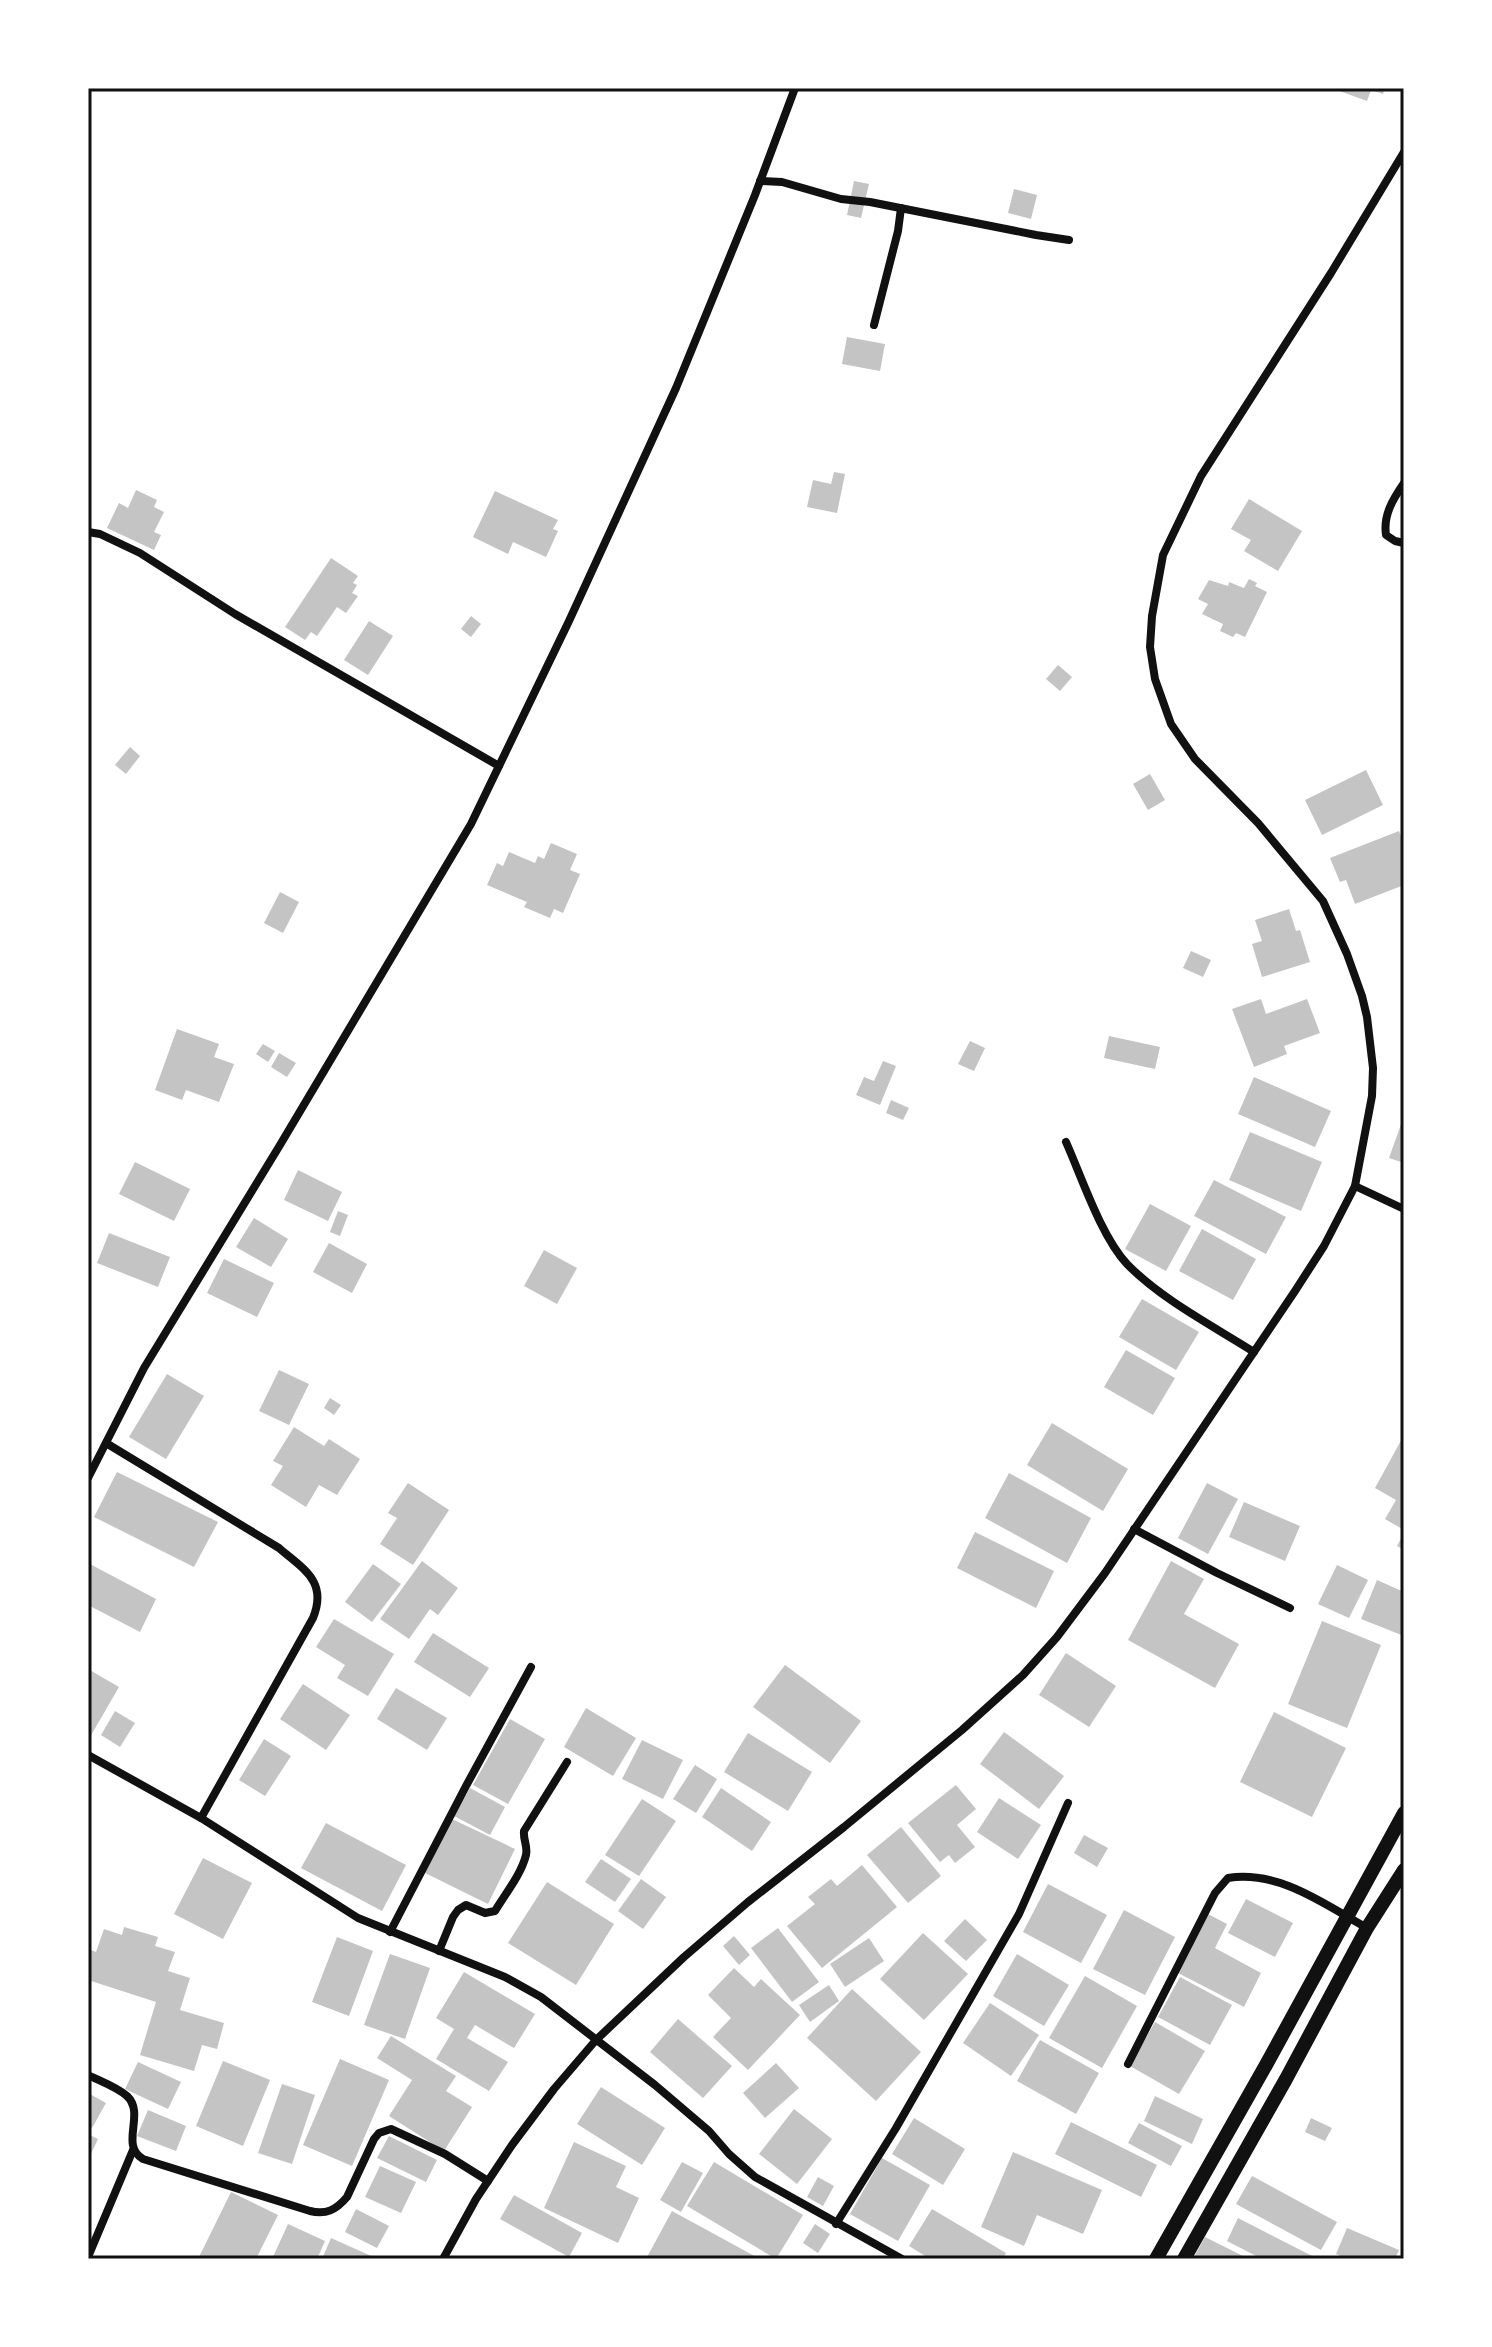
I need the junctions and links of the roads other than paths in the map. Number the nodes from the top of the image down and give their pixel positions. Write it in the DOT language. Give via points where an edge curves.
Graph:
graph roads {
  1 [pos="795,88"];
  2 [pos="1404,152"];
  3 [pos="760,181"];
  4 [pos="901,208"];
  5 [pos="1069,240"];
  6 [pos="874,325"];
  7 [pos="1404,483"];
  8 [pos="88,532"];
  9 [pos="1404,543"];
  10 [pos="499,766"];
  11 [pos="1066,1142"];
  12 [pos="1355,1186"];
  13 [pos="1404,1209"];
  14 [pos="1254,1352"];
  15 [pos="106,1443"];
  16 [pos="88,1478"];
  17 [pos="1134,1529"];
  18 [pos="1290,1608"];
  19 [pos="531,1667"];
  20 [pos="88,1755"];
  21 [pos="567,1762"];
  22 [pos="1068,1803"];
  23 [pos="1404,1813"];
  24 [pos="201,1818"];
  25 [pos="1404,1870"];
  26 [pos="1347,1917"];
  27 [pos="1367,1928"];
  28 [pos="390,1932"];
  29 [pos="439,1951"];
  30 [pos="596,2040"];
  31 [pos="1128,2064"];
  32 [pos="88,2075"];
  33 [pos="133,2150"];
  34 [pos="488,2181"];
  35 [pos="836,2224"];
  36 [pos="88,2257"];
  37 [pos="443,2259"];
  38 [pos="902,2259"];
  39 [pos="1156,2259"];
  40 [pos="1184,2259"];
  1 -- 3 [label="street"];
  2 -- 12 [label="street" via="1201,476 1163,555 1150,647 1171,724 1195,759 1323,901 1347,954 1362,996 1373,1082"];
  3 -- 4 [label="street"];
  3 -- 10 [label="street" via="676,388"];
  4 -- 5 [label="street"];
  4 -- 6 [label="street"];
  7 -- 9 [label="street" via="1391,501 1385,526 1386,535"];
  8 -- 10 [label="street" via="140,553"];
  10 -- 15 [label="street" via="471,824 144,1368"];
  11 -- 14 [label="street" via="1106,1232 1126,1262 1158,1290"];
  12 -- 13 [label="street"];
  12 -- 14 [label="street" via="1324,1246"];
  14 -- 17 [label="street"];
  15 -- 16 [label="street"];
  15 -- 24 [label="street" via="279,1548 315,1582 318,1604 313,1618"];
  17 -- 18 [label="street"];
  17 -- 30 [label="street" via="1096,1586 1023,1675 716,1929"];
  19 -- 28 [label="street"];
  20 -- 24 [label="street"];
  21 -- 29 [label="street" via="524,1831 525,1860 495,1911 466,1905 458,1910"];
  22 -- 35 [label="street" via="1019,1914"];
  23 -- 26 [label="street"];
  24 -- 28 [label="street" via="358,1918"];
  25 -- 27 [label="street"];
  26 -- 27 [label="street"];
  26 -- 31 [label="street" via="1302,1891 1265,1878 1228,1878 1215,1893"];
  26 -- 39 [label="street"];
  27 -- 40 [label="street"];
  28 -- 29 [label="street"];
  29 -- 30 [label="street" via="541,1997"];
  30 -- 34 [label="street"];
  30 -- 35 [label="street" via="709,2131 755,2177"];
  32 -- 33 [label="street" via="132,2103"];
  33 -- 34 [label="street" via="143,2159 319,2213 331,2211 347,2197 374,2139 384,2130 399,2131"];
  33 -- 36 [label="street"];
  34 -- 37 [label="street"];
  35 -- 38 [label="street"];
}
